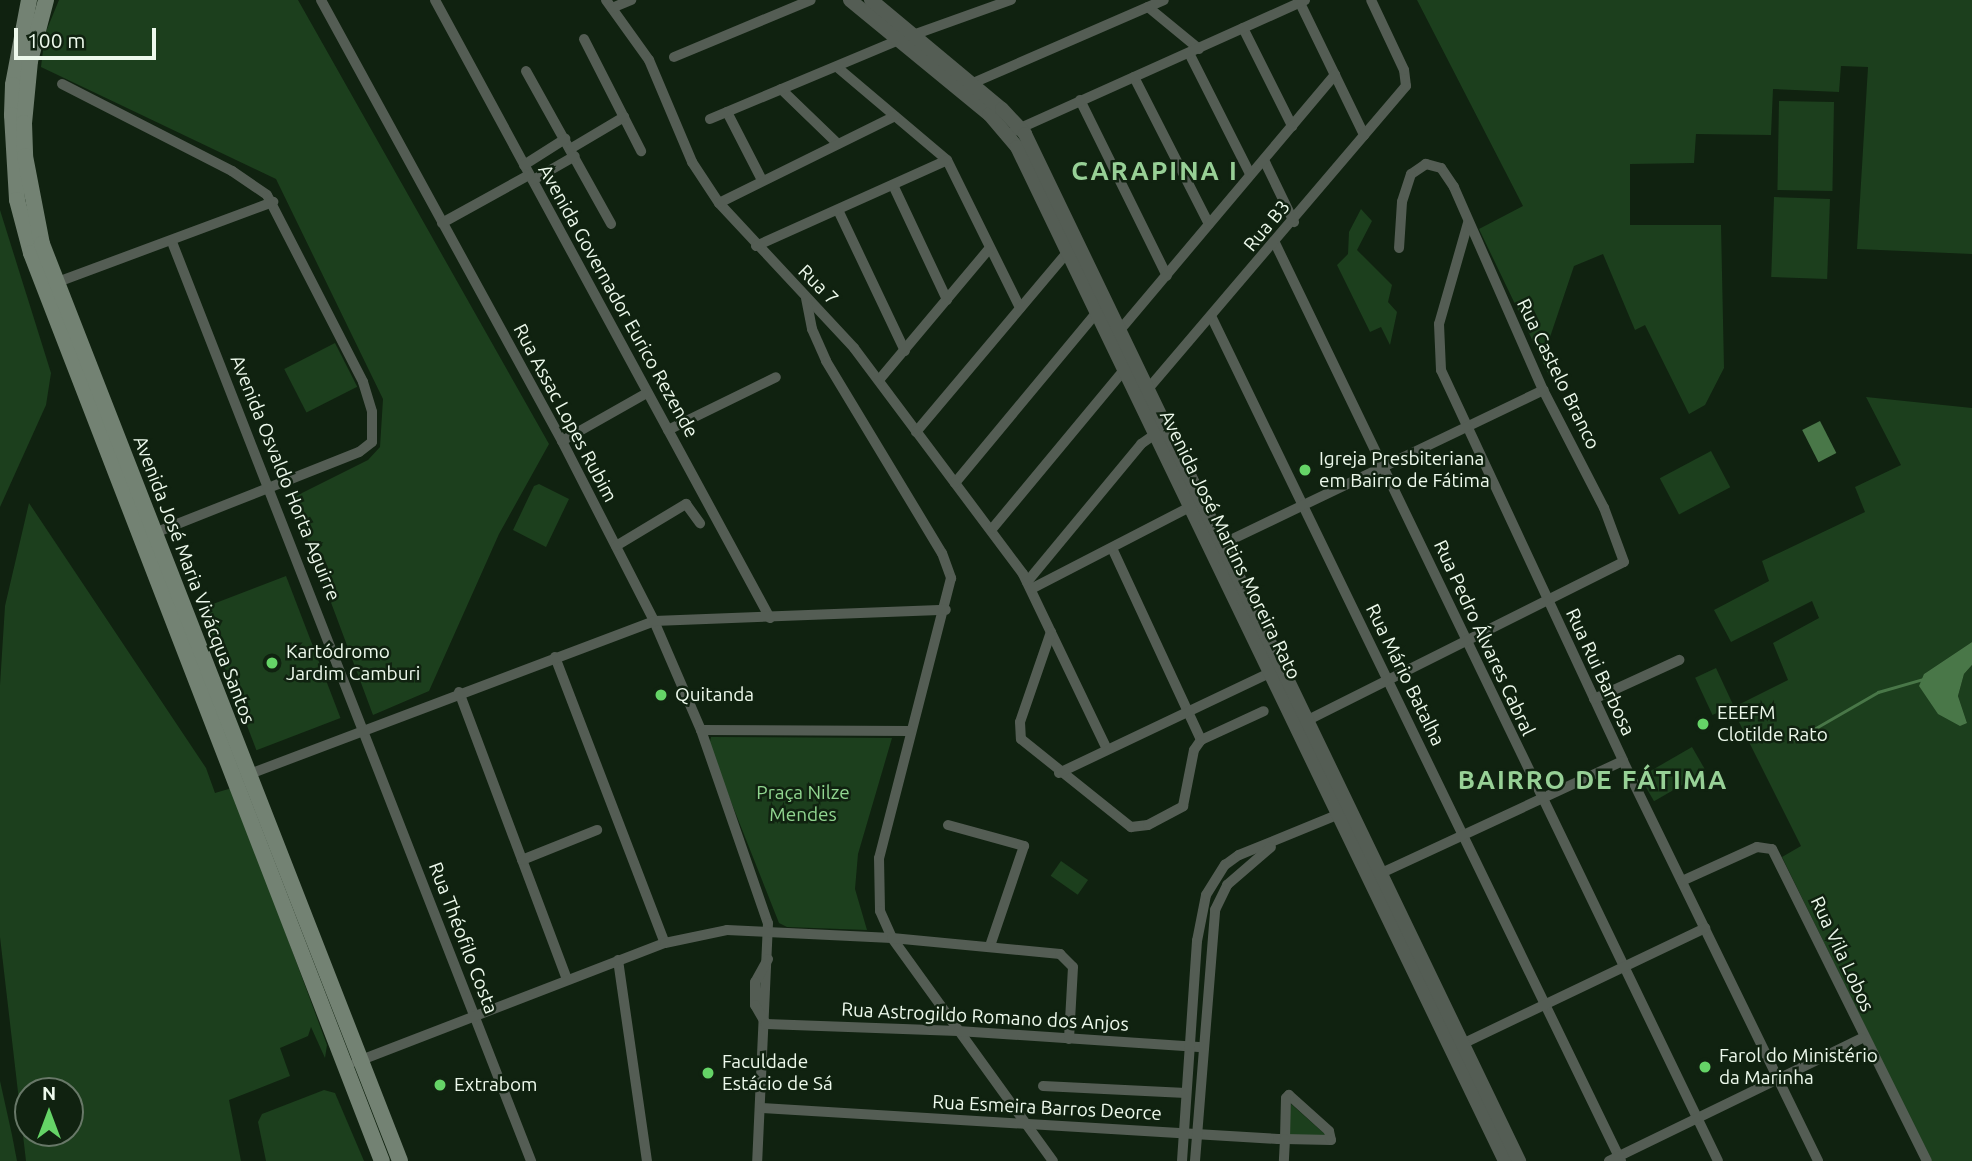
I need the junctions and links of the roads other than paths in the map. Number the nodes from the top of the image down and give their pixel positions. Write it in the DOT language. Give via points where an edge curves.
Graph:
graph roads {
  1 [pos="29,0"];
  2 [pos="46,0"];
  3 [pos="321,0"];
  4 [pos="435,0"];
  5 [pos="631,0"];
  6 [pos="811,0"];
  7 [pos="850,0"];
  8 [pos="872,0"];
  9 [pos="1011,0"];
  10 [pos="1164,0"];
  11 [pos="1371,0"];
  12 [pos="1302,1"];
  13 [pos="609,4"];
  14 [pos="987,5"];
  15 [pos="1148,7"];
  16 [pos="1243,28"];
  17 [pos="914,34"];
  18 [pos="584,39"];
  19 [pos="899,40"];
  20 [pos="1194,51"];
  21 [pos="674,57"];
  22 [pos="837,67"];
  23 [pos="526,71"];
  24 [pos="1335,75"];
  25 [pos="1134,77"];
  26 [pos="973,83"];
  27 [pos="62,84"];
  28 [pos="781,89"];
  29 [pos="1080,100"];
  30 [pos="727,112"];
  31 [pos="895,116"];
  32 [pos="624,117"];
  33 [pos="710,119"];
  34 [pos="1292,126"];
  35 [pos="1015,131"];
  36 [pos="1364,135"];
  37 [pos="838,144"];
  38 [pos="570,148"];
  39 [pos="641,151"];
  40 [pos="947,160"];
  41 [pos="1264,160"];
  42 [pos="529,173"];
  43 [pos="1250,174"];
  44 [pos="761,180"];
  45 [pos="892,186"];
  46 [pos="273,202"];
  47 [pos="719,203"];
  48 [pos="838,210"];
  49 [pos="1294,222"];
  50 [pos="442,223"];
  51 [pos="1468,223"];
  52 [pos="611,224"];
  53 [pos="1209,224"];
  54 [pos="172,242"];
  55 [pos="1275,243"];
  56 [pos="756,246"];
  57 [pos="1072,248"];
  58 [pos="1399,248"];
  59 [pos="989,249"];
  60 [pos="1167,276"];
  61 [pos="55,283"];
  62 [pos="806,298"];
  63 [pos="947,300"];
  64 [pos="1020,308"];
  65 [pos="1097,312"];
  66 [pos="1212,318"];
  67 [pos="1121,330"];
  68 [pos="905,351"];
  69 [pos="1125,369"];
  70 [pos="776,377"];
  71 [pos="879,380"];
  72 [pos="1148,389"];
  73 [pos="1543,390"];
  74 [pos="647,393"];
  75 [pos="1466,428"];
  76 [pos="668,430"];
  77 [pos="916,432"];
  78 [pos="1154,432"];
  79 [pos="1170,435"];
  80 [pos="562,441"];
  81 [pos="1385,467"];
  82 [pos="955,483"];
  83 [pos="270,486"];
  84 [pos="1304,505"];
  85 [pos="1190,507"];
  86 [pos="700,523"];
  87 [pos="992,529"];
  88 [pos="154,533"];
  89 [pos="616,546"];
  90 [pos="1217,546"];
  91 [pos="1112,548"];
  92 [pos="1029,586"];
  93 [pos="1548,601"];
  94 [pos="946,610"];
  95 [pos="770,618"];
  96 [pos="654,621"];
  97 [pos="1051,632"];
  98 [pos="1466,642"];
  99 [pos="555,657"];
  100 [pos="1679,660"];
  101 [pos="1270,673"];
  102 [pos="1388,681"];
  103 [pos="458,692"];
  104 [pos="1594,699"];
  105 [pos="1188,712"];
  106 [pos="1264,712"];
  107 [pos="1308,720"];
  108 [pos="364,728"];
  109 [pos="701,730"];
  110 [pos="910,731"];
  111 [pos="1200,740"];
  112 [pos="1107,749"];
  113 [pos="1623,761"];
  114 [pos="1059,773"];
  115 [pos="247,775"];
  116 [pos="1542,800"];
  117 [pos="1337,815"];
  118 [pos="948,825"];
  119 [pos="597,830"];
  120 [pos="1463,837"];
  121 [pos="1275,843"];
  122 [pos="522,860"];
  123 [pos="1366,874"];
  124 [pos="1381,875"];
  125 [pos="1682,881"];
  126 [pos="1705,928"];
  127 [pos="768,932"];
  128 [pos="892,938"];
  129 [pos="665,943"];
  130 [pos="990,946"];
  131 [pos="618,960"];
  132 [pos="1624,968"];
  133 [pos="567,979"];
  134 [pos="1545,1005"];
  135 [pos="474,1015"];
  136 [pos="765,1024"];
  137 [pos="958,1031"];
  138 [pos="1862,1038"];
  139 [pos="1069,1039"];
  140 [pos="1190,1046"];
  141 [pos="1202,1047"];
  142 [pos="1456,1047"];
  143 [pos="361,1060"];
  144 [pos="345,1067"];
  145 [pos="1780,1080"];
  146 [pos="1043,1086"];
  147 [pos="1186,1093"];
  148 [pos="761,1108"];
  149 [pos="1698,1119"];
  150 [pos="1025,1124"];
  151 [pos="1183,1133"];
  152 [pos="1196,1134"];
  153 [pos="1285,1139"];
  154 [pos="1616,1159"];
  155 [pos="382,1161"];
  156 [pos="400,1161"];
  157 [pos="531,1161"];
  158 [pos="647,1161"];
  159 [pos="757,1161"];
  160 [pos="1053,1161"];
  161 [pos="1182,1161"];
  162 [pos="1195,1161"];
  163 [pos="1284,1161"];
  164 [pos="1504,1161"];
  165 [pos="1519,1161"];
  166 [pos="1718,1161"];
  167 [pos="1818,1161"];
  168 [pos="1927,1161"];
  1 -- 144 [label="main road, Avenida José Maria Vivácqua Santos" via="13,85 12,129 17,200 31,253"];
  2 -- 61 [label="main road, Avenida José Maria Vivácqua Santos" via="26,85 25,156 34,214"];
  3 -- 50 [label="street, Rua Assac Lopes Rubim"];
  4 -- 42 [label="street, Avenida Governador Eurico Rezende"];
  5 -- 13 [label="street"];
  6 -- 21 [label="street"];
  7 -- 19 [label="street, Avenida José Martins Moreira Rato"];
  8 -- 17 [label="street, Avenida José Martins Moreira Rato"];
  9 -- 14 [label="street"];
  10 -- 15 [label="street"];
  11 -- 36 [label="street, Rua B3" via="1408,83"];
  12 -- 16 [label="street"];
  12 -- 24 [label="street"];
  13 -- 47 [label="street, Rua 7" via="649,60 692,162"];
  14 -- 17 [label="street"];
  15 -- 20 [label="street"];
  15 -- 26 [label="street"];
  16 -- 20 [label="street"];
  16 -- 34 [label="street"];
  17 -- 19 [label="street"];
  17 -- 26 [label="street, Avenida José Martins Moreira Rato"];
  18 -- 32 [label="street"];
  19 -- 22 [label="street"];
  19 -- 35 [label="street, Avenida José Martins Moreira Rato"];
  20 -- 25 [label="street"];
  20 -- 43 [label="street"];
  22 -- 28 [label="street"];
  22 -- 31 [label="street"];
  23 -- 38 [label="street"];
  24 -- 34 [label="street"];
  24 -- 36 [label="street"];
  25 -- 29 [label="street"];
  25 -- 53 [label="street"];
  26 -- 35 [label="street, Avenida José Martins Moreira Rato"];
  27 -- 46 [label="street" via="232,172"];
  28 -- 30 [label="street"];
  28 -- 37 [label="street"];
  29 -- 35 [label="street"];
  29 -- 60 [label="street"];
  30 -- 33 [label="street"];
  30 -- 44 [label="street"];
  31 -- 37 [label="street"];
  31 -- 40 [label="street"];
  32 -- 38 [label="street"];
  32 -- 39 [label="street"];
  34 -- 41 [label="street"];
  35 -- 57 [label="street, Avenida José Martins Moreira Rato"];
  36 -- 49 [label="street, Rua B3"];
  37 -- 44 [label="street"];
  38 -- 42 [label="street"];
  38 -- 42 [label="street"];
  38 -- 52 [label="street"];
  40 -- 45 [label="street"];
  40 -- 59 [label="street"];
  41 -- 43 [label="street"];
  41 -- 49 [label="street"];
  42 -- 50 [label="street"];
  42 -- 74 [label="street, Avenida Governador Eurico Rezende"];
  43 -- 53 [label="street"];
  44 -- 47 [label="street"];
  45 -- 48 [label="street"];
  45 -- 63 [label="street"];
  46 -- 54 [label="street"];
  46 -- 83 [label="street" via="363,382 372,412 372,442 348,457"];
  47 -- 56 [label="street, Rua 7"];
  48 -- 56 [label="street"];
  48 -- 68 [label="street"];
  49 -- 55 [label="street, Rua B3"];
  50 -- 80 [label="street, Rua Assac Lopes Rubim"];
  51 -- 58 [label="street, Rua Castelo Branco" via="1441,168 1426,164 1417,168 1404,192"];
  51 -- 73 [label="street, Rua Castelo Branco"];
  51 -- 75 [label="street, Rua Rui Barbosa" via="1439,324 1437,348 1441,370"];
  53 -- 60 [label="street"];
  54 -- 61 [label="street"];
  54 -- 83 [label="street, Avenida Osvaldo Horta Aguirre"];
  55 -- 66 [label="street, Rua B3"];
  55 -- 81 [label="street, Rua Pedro Álvares Cabral"];
  56 -- 62 [label="street, Rua 7"];
  57 -- 64 [label="street"];
  57 -- 65 [label="street, Avenida José Martins Moreira Rato"];
  57 -- 67 [label="street, Avenida José Martins Moreira Rato"];
  59 -- 63 [label="street"];
  59 -- 64 [label="street"];
  60 -- 67 [label="street"];
  61 -- 88 [label="main road, Avenida José Maria Vivácqua Santos"];
  62 -- 71 [label="street, Rua 7"];
  62 -- 94 [label="street" via="812,329 826,361 949,568"];
  63 -- 68 [label="street"];
  64 -- 77 [label="street"];
  65 -- 69 [label="street, Avenida José Martins Moreira Rato"];
  65 -- 82 [label="street"];
  66 -- 72 [label="street, Rua B3"];
  66 -- 84 [label="street, Rua Mário Batalha"];
  67 -- 72 [label="street, Avenida José Martins Moreira Rato"];
  68 -- 71 [label="street"];
  69 -- 78 [label="street, Avenida José Martins Moreira Rato"];
  69 -- 87 [label="street"];
  70 -- 76 [label="street"];
  71 -- 77 [label="street, Rua 7"];
  72 -- 79 [label="street, Avenida José Martins Moreira Rato"];
  73 -- 75 [label="street"];
  73 -- 93 [label="street, Rua Castelo Branco" via="1604,508 1624,562"];
  74 -- 76 [label="street, Avenida Governador Eurico Rezende"];
  74 -- 80 [label="street"];
  75 -- 81 [label="street"];
  75 -- 93 [label="street, Rua Rui Barbosa"];
  76 -- 95 [label="street, Avenida Governador Eurico Rezende"];
  77 -- 82 [label="street, Rua 7"];
  78 -- 79 [label="street"];
  78 -- 85 [label="street, Avenida José Martins Moreira Rato"];
  78 -- 92 [label="street"];
  79 -- 90 [label="street, Avenida José Martins Moreira Rato"];
  80 -- 89 [label="street, Rua Assac Lopes Rubim"];
  81 -- 84 [label="street"];
  81 -- 98 [label="street, Rua Pedro Álvares Cabral"];
  82 -- 87 [label="street, Rua 7"];
  83 -- 88 [label="street"];
  83 -- 108 [label="street, Avenida Osvaldo Horta Aguirre"];
  84 -- 90 [label="street"];
  84 -- 102 [label="street, Rua Mário Batalha"];
  85 -- 90 [label="street, Avenida José Martins Moreira Rato"];
  85 -- 91 [label="street"];
  86 -- 89 [label="street" via="686,504"];
  87 -- 92 [label="street, Rua 7"];
  88 -- 115 [label="main road, Avenida José Maria Vivácqua Santos"];
  89 -- 96 [label="street, Rua Assac Lopes Rubim"];
  90 -- 101 [label="street, Avenida José Martins Moreira Rato"];
  90 -- 107 [label="street, Avenida José Martins Moreira Rato"];
  91 -- 92 [label="street"];
  91 -- 105 [label="street"];
  92 -- 97 [label="street, Rua 7"];
  93 -- 98 [label="street"];
  93 -- 104 [label="street, Rua Rui Barbosa"];
  94 -- 95 [label="street"];
  94 -- 110 [label="street"];
  95 -- 96 [label="street"];
  96 -- 99 [label="street"];
  96 -- 109 [label="street, Rua Assac Lopes Rubim"];
  97 -- 112 [label="street, Rua 7"];
  97 -- 114 [label="street" via="1019,734 1024,746"];
  98 -- 102 [label="street"];
  98 -- 116 [label="street, Rua Pedro Álvares Cabral"];
  99 -- 103 [label="street"];
  99 -- 129 [label="street"];
  100 -- 104 [label="street"];
  101 -- 105 [label="street"];
  101 -- 117 [label="street, Avenida José Martins Moreira Rato"];
  102 -- 107 [label="street"];
  102 -- 120 [label="street, Rua Mário Batalha"];
  103 -- 108 [label="street"];
  103 -- 122 [label="street"];
  104 -- 113 [label="street, Rua Rui Barbosa"];
  105 -- 111 [label="street"];
  105 -- 112 [label="street"];
  106 -- 111 [label="street"];
  107 -- 124 [label="street, Avenida José Martins Moreira Rato"];
  108 -- 115 [label="street"];
  108 -- 135 [label="street, Rua Théofilo Costa"];
  109 -- 110 [label="street"];
  109 -- 127 [label="street, Rua Assac Lopes Rubim" via="759,887"];
  110 -- 128 [label="street" via="877,882 880,911"];
  111 -- 114 [label="street" via="1194,750 1186,802 1143,827 1128,825"];
  112 -- 114 [label="street"];
  113 -- 116 [label="street"];
  113 -- 125 [label="street, Rua Rui Barbosa"];
  115 -- 143 [label="main road, Avenida José Maria Vivácqua Santos"];
  116 -- 120 [label="street"];
  116 -- 132 [label="street, Rua Pedro Álvares Cabral"];
  117 -- 121 [label="street"];
  117 -- 123 [label="street, Avenida José Martins Moreira Rato"];
  118 -- 130 [label="street" via="1024,846"];
  119 -- 122 [label="street"];
  120 -- 124 [label="street"];
  120 -- 134 [label="street, Rua Mário Batalha"];
  121 -- 140 [label="street" via="1239,855 1225,865 1206,895 1197,941"];
  121 -- 141 [label="street" via="1227,885 1215,911"];
  122 -- 133 [label="street"];
  123 -- 124 [label="street"];
  123 -- 142 [label="street, Avenida José Martins Moreira Rato"];
  124 -- 142 [label="street, Avenida José Martins Moreira Rato"];
  125 -- 126 [label="street, Rua Rui Barbosa"];
  125 -- 138 [label="street, Rua Vila Lobos" via="1757,846 1772,849"];
  126 -- 132 [label="street"];
  126 -- 145 [label="street, Rua Rui Barbosa"];
  127 -- 128 [label="street"];
  127 -- 129 [label="street" via="712,931"];
  127 -- 136 [label="street, Rua Assac Lopes Rubim"];
  128 -- 130 [label="street"];
  128 -- 137 [label="street"];
  129 -- 131 [label="street"];
  130 -- 139 [label="street" via="1053,952 1069,959 1073,971"];
  131 -- 133 [label="street"];
  131 -- 158 [label="street"];
  132 -- 134 [label="street"];
  132 -- 149 [label="street, Rua Pedro Álvares Cabral"];
  133 -- 135 [label="street"];
  134 -- 142 [label="street"];
  134 -- 154 [label="street, Rua Mário Batalha"];
  135 -- 143 [label="street"];
  135 -- 157 [label="street, Rua Théofilo Costa"];
  136 -- 137 [label="street, Rua Astrogildo Romano dos Anjos"];
  136 -- 148 [label="street, Rua Assac Lopes Rubim"];
  137 -- 139 [label="street, Rua Astrogildo Romano dos Anjos"];
  137 -- 150 [label="street"];
  138 -- 145 [label="street"];
  138 -- 168 [label="street, Rua Vila Lobos"];
  139 -- 140 [label="street, Rua Astrogildo Romano dos Anjos"];
  140 -- 141 [label="street, Rua Astrogildo Romano dos Anjos"];
  140 -- 147 [label="street"];
  141 -- 152 [label="street"];
  142 -- 164 [label="street, Avenida José Martins Moreira Rato"];
  142 -- 165 [label="street, Avenida José Martins Moreira Rato"];
  143 -- 144 [label="street"];
  143 -- 156 [label="main road, Avenida José Maria Vivácqua Santos"];
  144 -- 155 [label="main road, Avenida José Maria Vivácqua Santos"];
  145 -- 149 [label="street"];
  145 -- 167 [label="street, Rua Rui Barbosa"];
  146 -- 147 [label="street"];
  147 -- 151 [label="street"];
  148 -- 150 [label="street, Rua Esmeira Barros Deorce"];
  148 -- 159 [label="street, Rua Assac Lopes Rubim"];
  149 -- 154 [label="street"];
  149 -- 166 [label="street, Rua Pedro Álvares Cabral"];
  150 -- 151 [label="street, Rua Esmeira Barros Deorce"];
  150 -- 160 [label="street"];
  151 -- 152 [label="street, Rua Esmeira Barros Deorce"];
  151 -- 161 [label="street"];
  152 -- 153 [label="street, Rua Esmeira Barros Deorce"];
  152 -- 162 [label="street"];
  153 -- 153 [label="street, Rua Esmeira Barros Deorce" via="1286,1098 1295,1096 1329,1132 1331,1140"];
  153 -- 163 [label="street"];
}
